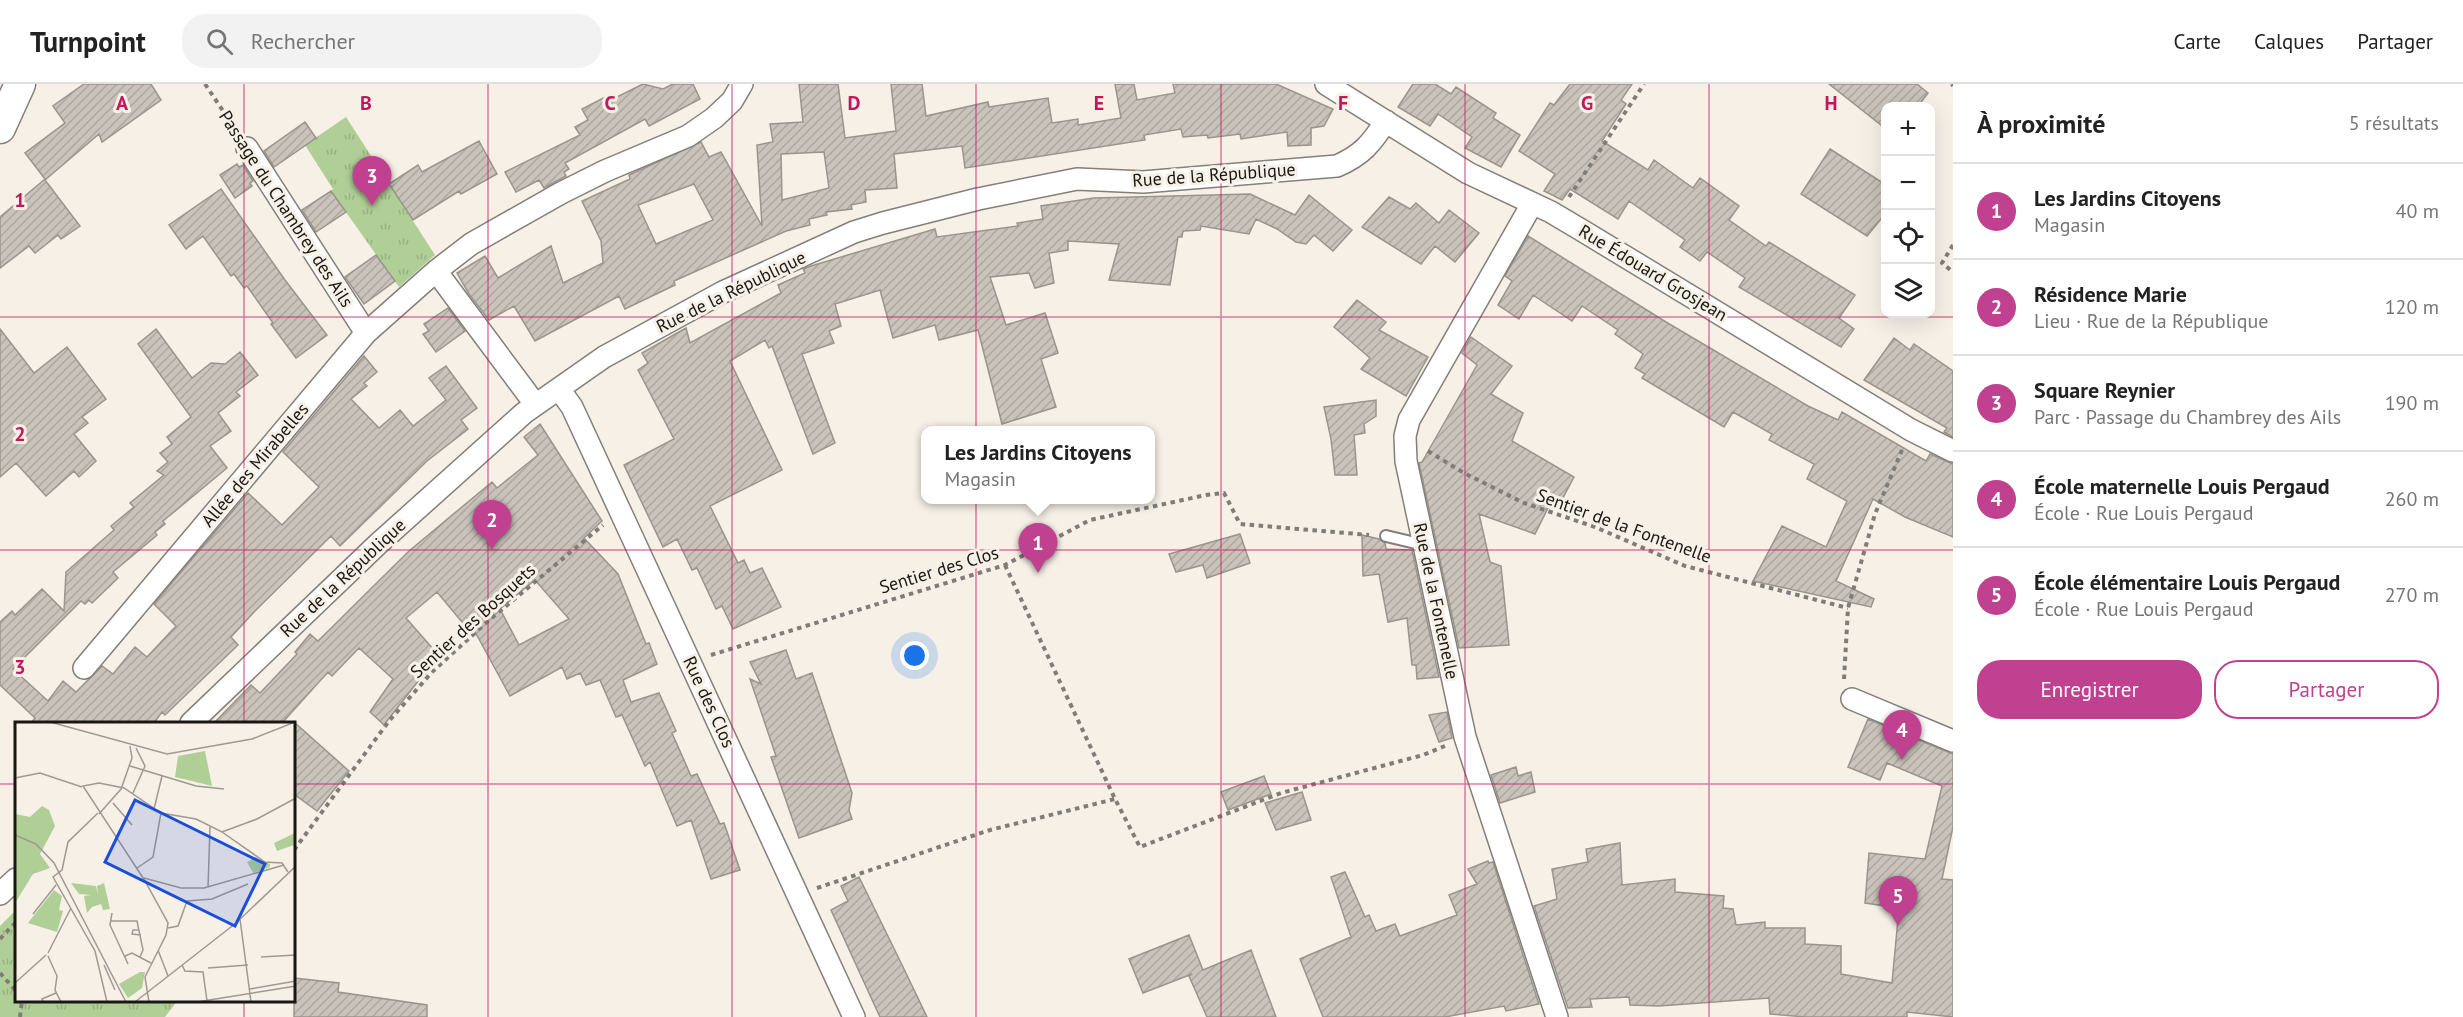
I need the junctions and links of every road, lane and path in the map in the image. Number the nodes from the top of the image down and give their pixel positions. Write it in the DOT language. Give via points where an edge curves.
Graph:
graph roads {
  1 [pos="20,84"];
  2 [pos="205,84"];
  3 [pos="742,84"];
  4 [pos="1326,84"];
  5 [pos="1644,84"];
  6 [pos="1386,121"];
  7 [pos="0,128"];
  8 [pos="247,148"];
  9 [pos="1532,204"];
  10 [pos="1557,215"];
  11 [pos="1953,245"];
  12 [pos="436,271"];
  13 [pos="1953,272"];
  14 [pos="366,333"];
  15 [pos="559,389"];
  16 [pos="535,404"];
  17 [pos="1911,430"];
  18 [pos="1405,436"];
  19 [pos="1953,451"];
  20 [pos="622,515"];
  21 [pos="1386,536"];
  22 [pos="1424,545"];
  23 [pos="1005,565"];
  24 [pos="1848,608"];
  25 [pos="690,662"];
  26 [pos="84,668"];
  27 [pos="1852,699"];
  28 [pos="192,722"];
  29 [pos="1953,741"];
  30 [pos="1423,755"];
  31 [pos="1115,799"];
  32 [pos="296,847"];
  33 [pos="15,880"];
  34 [pos="0,894"];
  35 [pos="798,894"];
  36 [pos="15,923"];
  37 [pos="0,939"];
  38 [pos="0,973"];
  39 [pos="15,990"];
  40 [pos="22,1002"];
  41 [pos="20,1017"];
  42 [pos="854,1017"];
  43 [pos="1557,1017"];
  1 -- 7 [label="main road"];
  2 -- 8 [label="path, Passage du Chambrey des Ails"];
  3 -- 12 [label="street, Allée des Mirabelles" via="732,102 688,136 561,193 471,244"];
  4 -- 6 [label="street, Rue Édouard Grosjean"];
  5 -- 10 [label="path"];
  6 -- 9 [label="street, Rue Édouard Grosjean" via="1468,173"];
  6 -- 15 [label="street, Rue de la République" via="1355,158 1337,166 1143,182 1077,178 883,222 723,292 628,342"];
  8 -- 14 [label="street, Passage du Chambrey des Ails"];
  9 -- 10 [label="street, Rue Édouard Grosjean"];
  9 -- 18 [label="street, Rue de la Fontenelle" via="1409,420"];
  10 -- 17 [label="street, Rue Édouard Grosjean"];
  11 -- 13 [label="path" via="1942,263"];
  12 -- 14 [label="street, Allée des Mirabelles"];
  12 -- 16 [label="street"];
  14 -- 26 [label="street, Allée des Mirabelles"];
  15 -- 16 [label="street, Rue de la République"];
  15 -- 20 [label="street, Rue des Clos" via="572,407"];
  16 -- 28 [label="street, Rue de la République" via="378,544"];
  17 -- 19 [label="street, Rue Édouard Grosjean"];
  17 -- 24 [label="path" via="1875,514"];
  18 -- 22 [label="street, Rue de la Fontenelle" via="1406,461"];
  18 -- 24 [label="path, Sentier de la Fontenelle" via="1464,473 1524,503 1595,527 1664,558"];
  20 -- 25 [label="street, Rue des Clos"];
  20 -- 32 [label="path, Sentier des Bosquets" via="604,525 432,672 389,721"];
  21 -- 22 [label="lane"];
  21 -- 23 [label="path, Sentier des Clos" via="1240,524 1229,498 1218,493 1090,520"];
  22 -- 43 [label="street, Rue de la Fontenelle" via="1465,737"];
  23 -- 25 [label="path, Sentier des Clos"];
  23 -- 31 [label="path"];
  24 -- 27 [label="path" via="1844,677"];
  25 -- 35 [label="street, Rue des Clos"];
  27 -- 29 [label="street"];
  30 -- 31 [label="path" via="1281,793 1140,847"];
  31 -- 35 [label="path" via="990,830"];
  33 -- 34 [label="street"];
  35 -- 42 [label="street, Rue des Clos"];
  36 -- 37 [label="path"];
  38 -- 39 [label="path"];
  40 -- 41 [label="path"];
}
